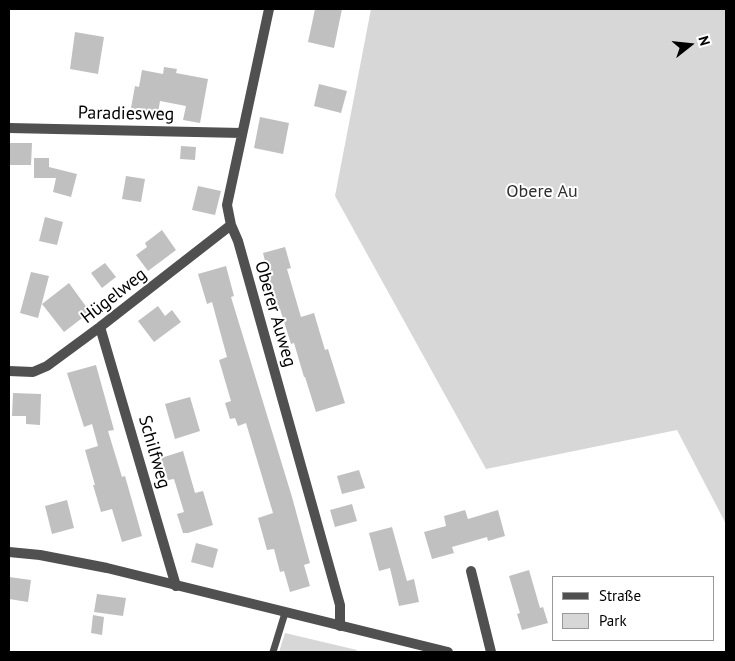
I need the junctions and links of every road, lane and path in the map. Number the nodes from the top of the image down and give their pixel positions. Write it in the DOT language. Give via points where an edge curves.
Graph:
graph roads {
  1 [pos="269,9"];
  2 [pos="9,128"];
  3 [pos="242,133"];
  4 [pos="231,225"];
  5 [pos="100,327"];
  6 [pos="9,371"];
  7 [pos="9,552"];
  8 [pos="471,571"];
  9 [pos="176,586"];
  10 [pos="285,613"];
  11 [pos="340,626"];
  12 [pos="273,652"];
  13 [pos="448,652"];
  14 [pos="491,652"];
  1 -- 3 [label="street, Oberer Auweg"];
  2 -- 3 [label="street, Paradiesweg"];
  3 -- 4 [label="street, Oberer Auweg" via="227,205"];
  4 -- 5 [label="street, Hügelweg"];
  4 -- 11 [label="street, Oberer Auweg" via="340,605"];
  5 -- 6 [label="street, Hügelweg" via="47,366 33,372"];
  5 -- 9 [label="street, Schilfweg"];
  7 -- 9 [label="street" via="107,568"];
  8 -- 14 [label="street"];
  9 -- 10 [label="street"];
  10 -- 11 [label="street"];
  10 -- 12 [label="lane"];
  11 -- 13 [label="street"];
}
